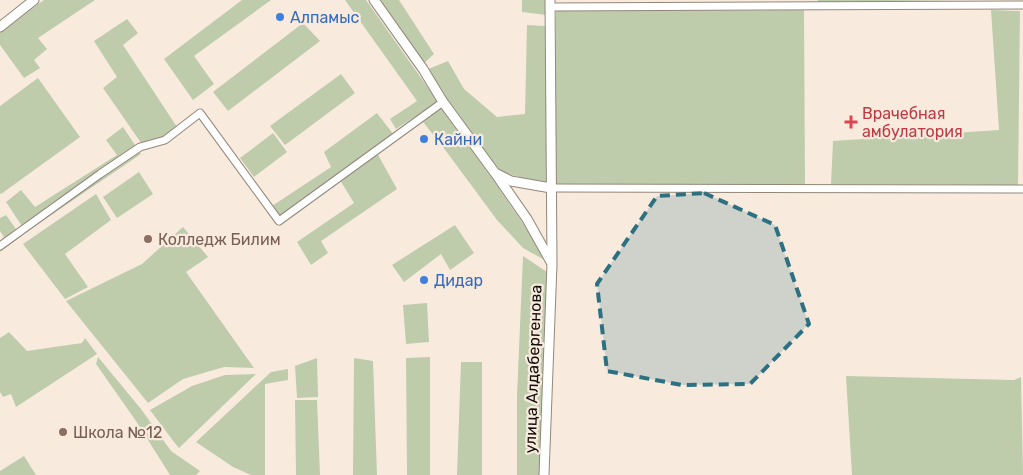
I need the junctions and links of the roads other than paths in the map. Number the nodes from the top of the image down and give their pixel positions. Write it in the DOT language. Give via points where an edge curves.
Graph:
graph roads {
  1 [pos="34,0"];
  2 [pos="374,0"];
  3 [pos="550,4"];
  4 [pos="1023,5"];
  5 [pos="0,27"];
  6 [pos="444,102"];
  7 [pos="495,173"];
  8 [pos="551,188"];
  9 [pos="1023,188"];
  10 [pos="0,246"];
  11 [pos="552,264"];
  12 [pos="544,475"];
  1 -- 5 [label="street"];
  2 -- 6 [label="street, улица Алдабергенова"];
  3 -- 4 [label="street"];
  3 -- 8 [label="street, улица Алдабергенова"];
  6 -- 7 [label="street, улица Алдабергенова"];
  6 -- 10 [label="street" via="279,221 200,113 165,140 140,147"];
  7 -- 8 [label="street" via="511,181"];
  7 -- 11 [label="street, улица Алдабергенова"];
  8 -- 9 [label="street"];
  8 -- 11 [label="street, улица Алдабергенова"];
  11 -- 12 [label="street, улица Алдабергенова"];
}
